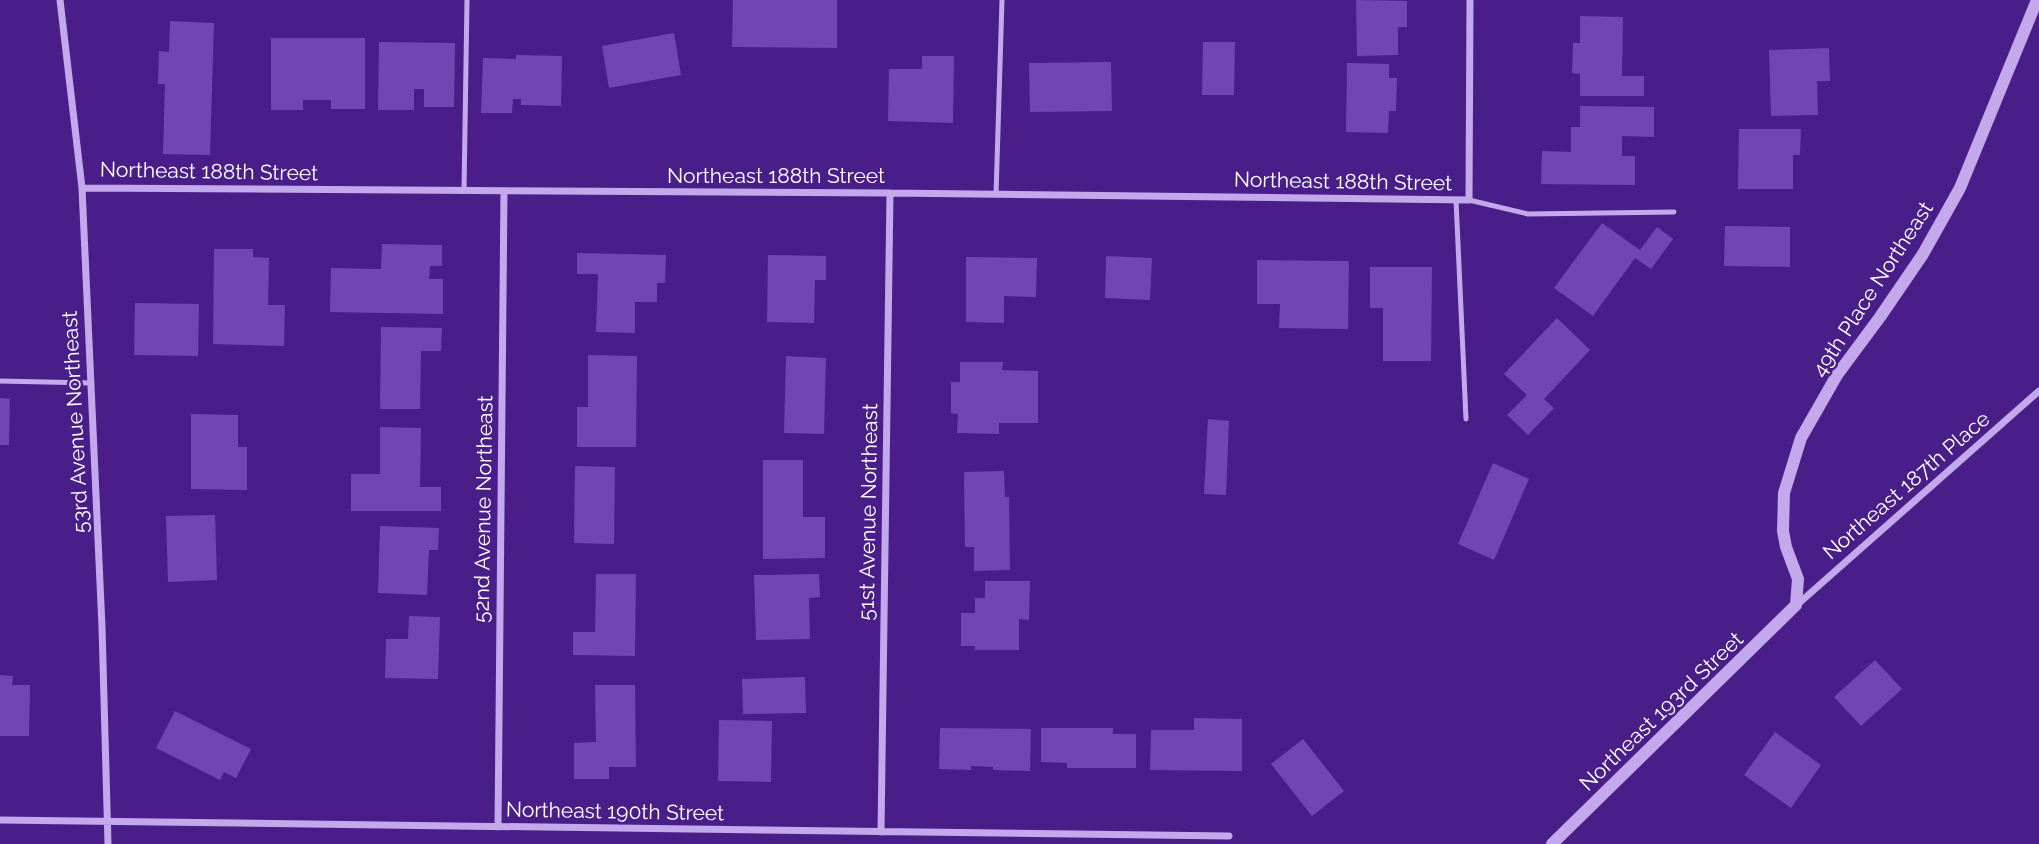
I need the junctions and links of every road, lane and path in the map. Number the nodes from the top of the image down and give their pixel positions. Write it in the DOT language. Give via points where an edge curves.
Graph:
graph roads {
  1 [pos="60,0"];
  2 [pos="467,0"];
  3 [pos="1002,0"];
  4 [pos="1470,0"];
  5 [pos="2037,0"];
  6 [pos="82,188"];
  7 [pos="464,191"];
  8 [pos="504,191"];
  9 [pos="891,193"];
  10 [pos="996,195"];
  11 [pos="1456,200"];
  12 [pos="1469,200"];
  13 [pos="1674,212"];
  14 [pos="0,381"];
  15 [pos="91,383"];
  16 [pos="2039,391"];
  17 [pos="1466,419"];
  18 [pos="1796,605"];
  19 [pos="0,820"];
  20 [pos="108,821"];
  21 [pos="498,827"];
  22 [pos="881,832"];
  23 [pos="1229,836"];
  24 [pos="108,844"];
  25 [pos="1552,844"];
  1 -- 6 [label="street, 53rd Avenue Northeast"];
  2 -- 7 [label="lane"];
  3 -- 10 [label="lane"];
  4 -- 12 [label="street"];
  5 -- 18 [label="street, 49th Place Northeast" via="1961,188 1923,254 1837,374 1801,438 1784,493 1783,531 1798,579"];
  6 -- 7 [label="street, Northeast 188th Street"];
  6 -- 15 [label="street, 53rd Avenue Northeast"];
  7 -- 8 [label="street, Northeast 188th Street"];
  8 -- 9 [label="street, Northeast 188th Street"];
  8 -- 21 [label="street, 52nd Avenue Northeast"];
  9 -- 10 [label="street, Northeast 188th Street"];
  9 -- 22 [label="street, 51st Avenue Northeast"];
  10 -- 11 [label="street, Northeast 188th Street"];
  11 -- 12 [label="street, Northeast 188th Street"];
  11 -- 17 [label="lane"];
  12 -- 13 [label="lane" via="1528,214"];
  14 -- 15 [label="lane"];
  15 -- 20 [label="street, 53rd Avenue Northeast"];
  16 -- 18 [label="street, Northeast 187th Place"];
  18 -- 25 [label="street, Northeast 193rd Street"];
  19 -- 20 [label="street, Northeast 190th Street"];
  20 -- 21 [label="street, Northeast 190th Street"];
  20 -- 24 [label="street, 53rd Avenue Northeast"];
  21 -- 22 [label="street, Northeast 190th Street"];
  22 -- 23 [label="street, Northeast 190th Street"];
}
